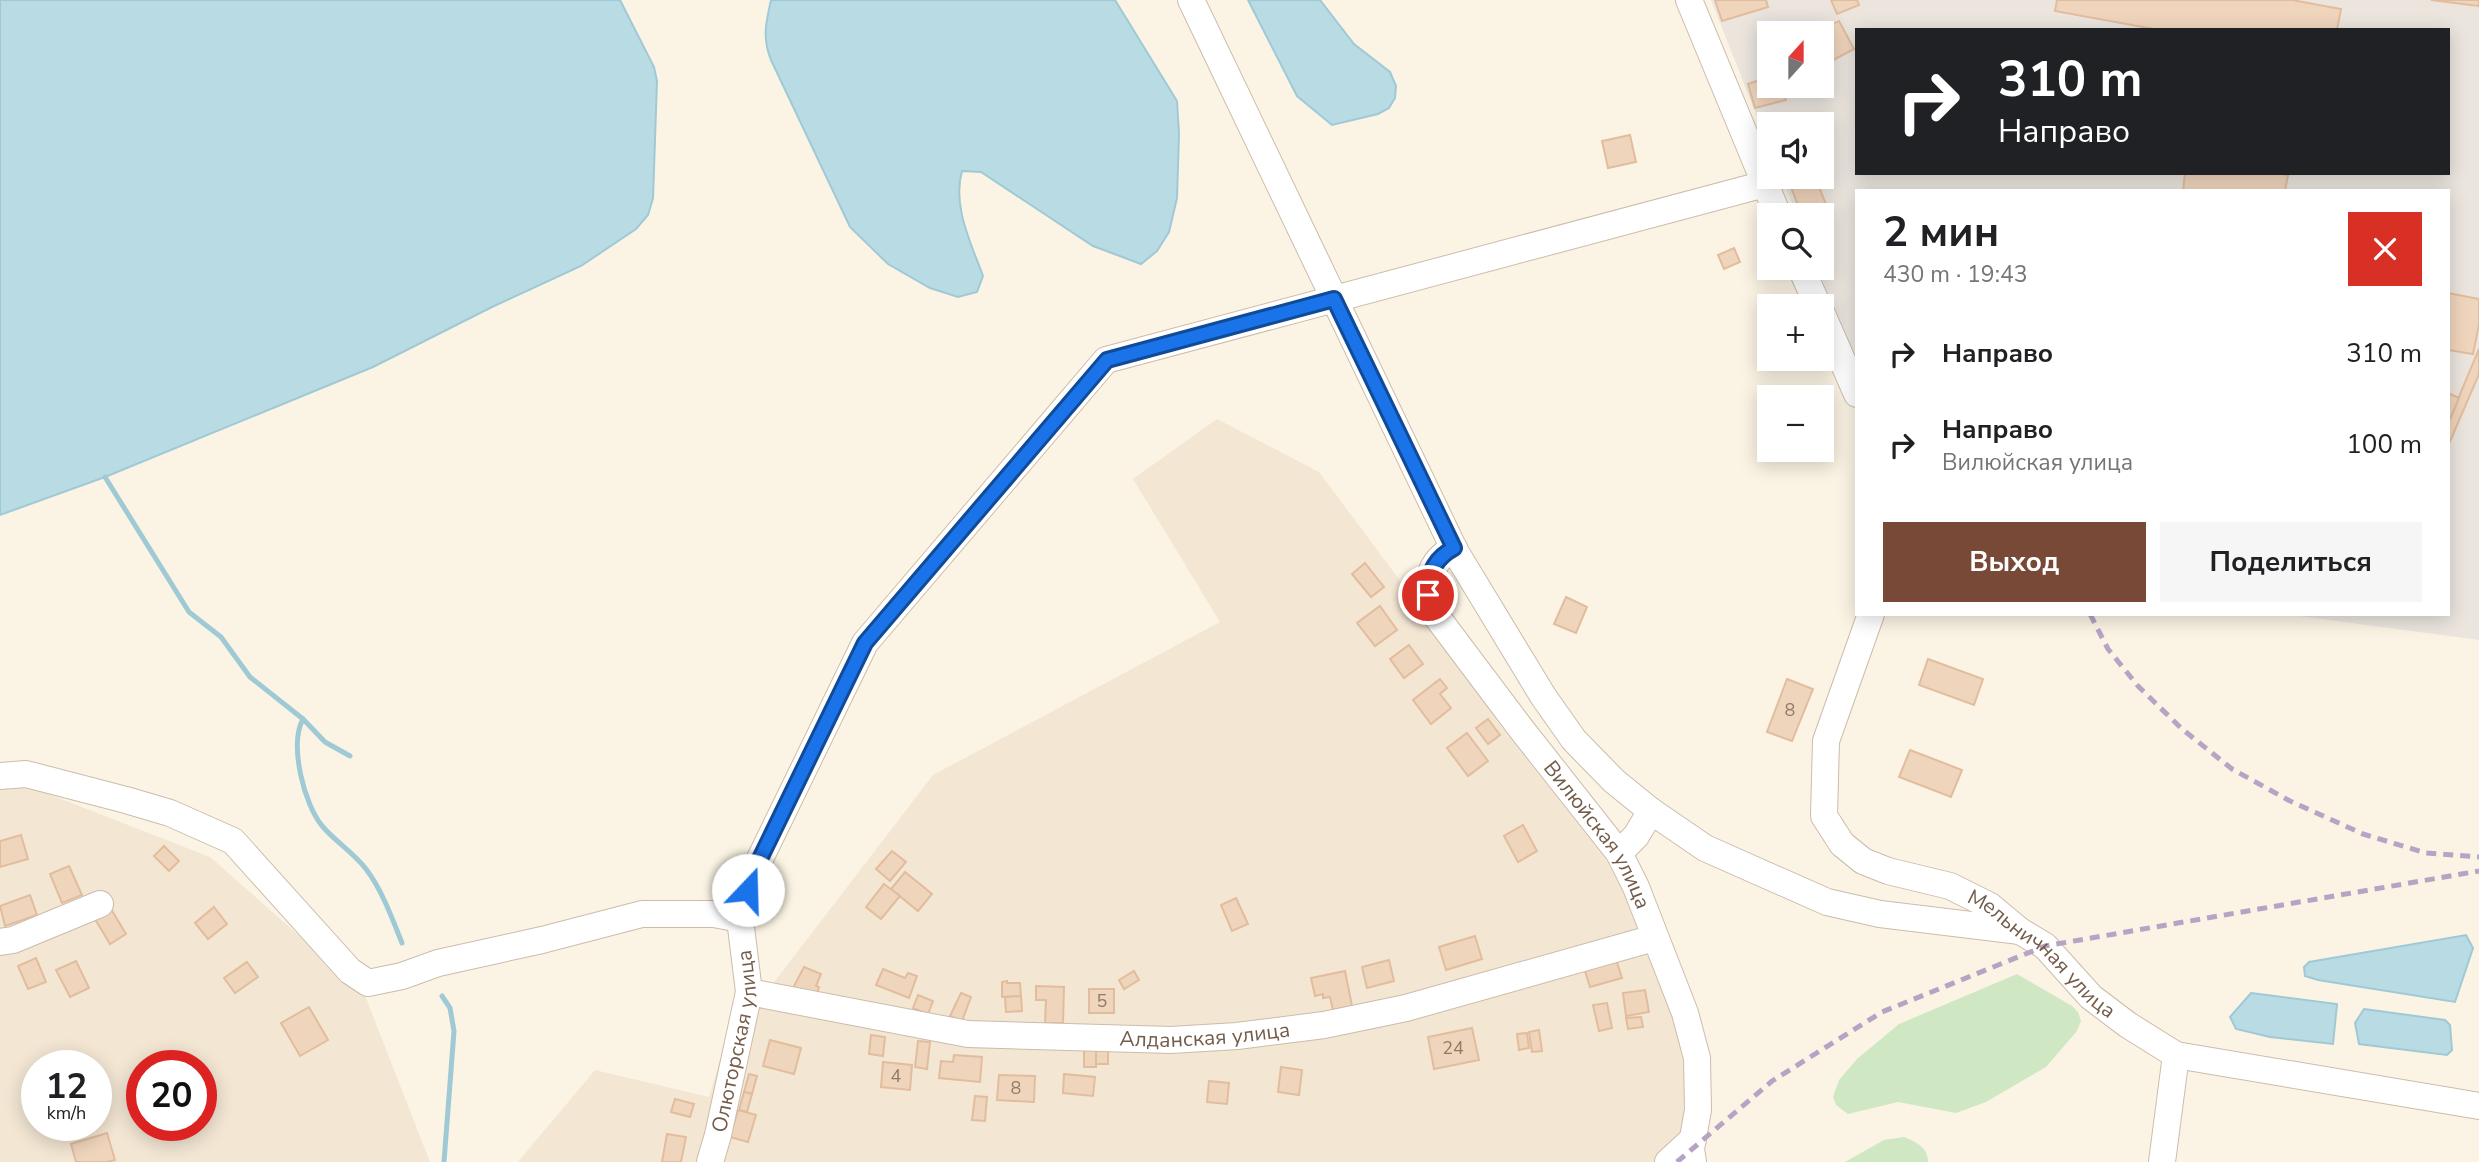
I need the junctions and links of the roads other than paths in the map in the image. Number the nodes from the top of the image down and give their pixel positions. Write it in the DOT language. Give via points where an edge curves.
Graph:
graph roads {
  1 [pos="1191,0"];
  2 [pos="1689,0"];
  3 [pos="1757,165"];
  4 [pos="1757,186"];
  5 [pos="1334,299"];
  6 [pos="1834,341"];
  7 [pos="1855,389"];
  8 [pos="1454,548"];
  9 [pos="1870,616"];
  10 [pos="0,776"];
  11 [pos="1651,811"];
  12 [pos="1619,853"];
  13 [pos="100,904"];
  14 [pos="740,919"];
  15 [pos="2020,931"];
  16 [pos="1654,938"];
  17 [pos="0,943"];
  18 [pos="749,992"];
  19 [pos="2176,1055"];
  20 [pos="2479,1106"];
  21 [pos="1693,1150"];
  22 [pos="710,1162"];
  23 [pos="1668,1162"];
  24 [pos="2162,1162"];
  1 -- 5 [label="street"];
  2 -- 3 [label="street"];
  4 -- 5 [label="street"];
  5 -- 8 [label="street"];
  5 -- 14 [label="street" via="1107,360 865,643 754,871"];
  6 -- 7 [label="street"];
  8 -- 11 [label="street" via="1574,740"];
  8 -- 12 [label="street, Вилюйская улица" via="1440,556 1429,578 1434,612"];
  9 -- 15 [label="street, Мельничная улица" via="1826,741 1824,816 1842,844 1863,861 1950,887 1990,906"];
  10 -- 14 [label="street" via="26,774 126,800 170,813 233,841 350,971 368,983 642,914 714,914"];
  11 -- 12 [label="street"];
  11 -- 15 [label="street" via="1705,848 1827,902 1880,914"];
  12 -- 16 [label="street, Вилюйская улица"];
  13 -- 17 [label="street"];
  14 -- 18 [label="street, Олюторская улица"];
  15 -- 19 [label="street, Мельничная улица" via="2045,946 2091,997"];
  16 -- 18 [label="street, Алданская улица" via="1406,1008 1324,1025 1171,1040 968,1034"];
  16 -- 21 [label="street, Вилюйская улица" via="1685,1013 1697,1058"];
  18 -- 22 [label="street, Олюторская улица"];
  19 -- 20 [label="street, Мельничная улица"];
  19 -- 24 [label="street"];
  21 -- 23 [label="street"];
}
